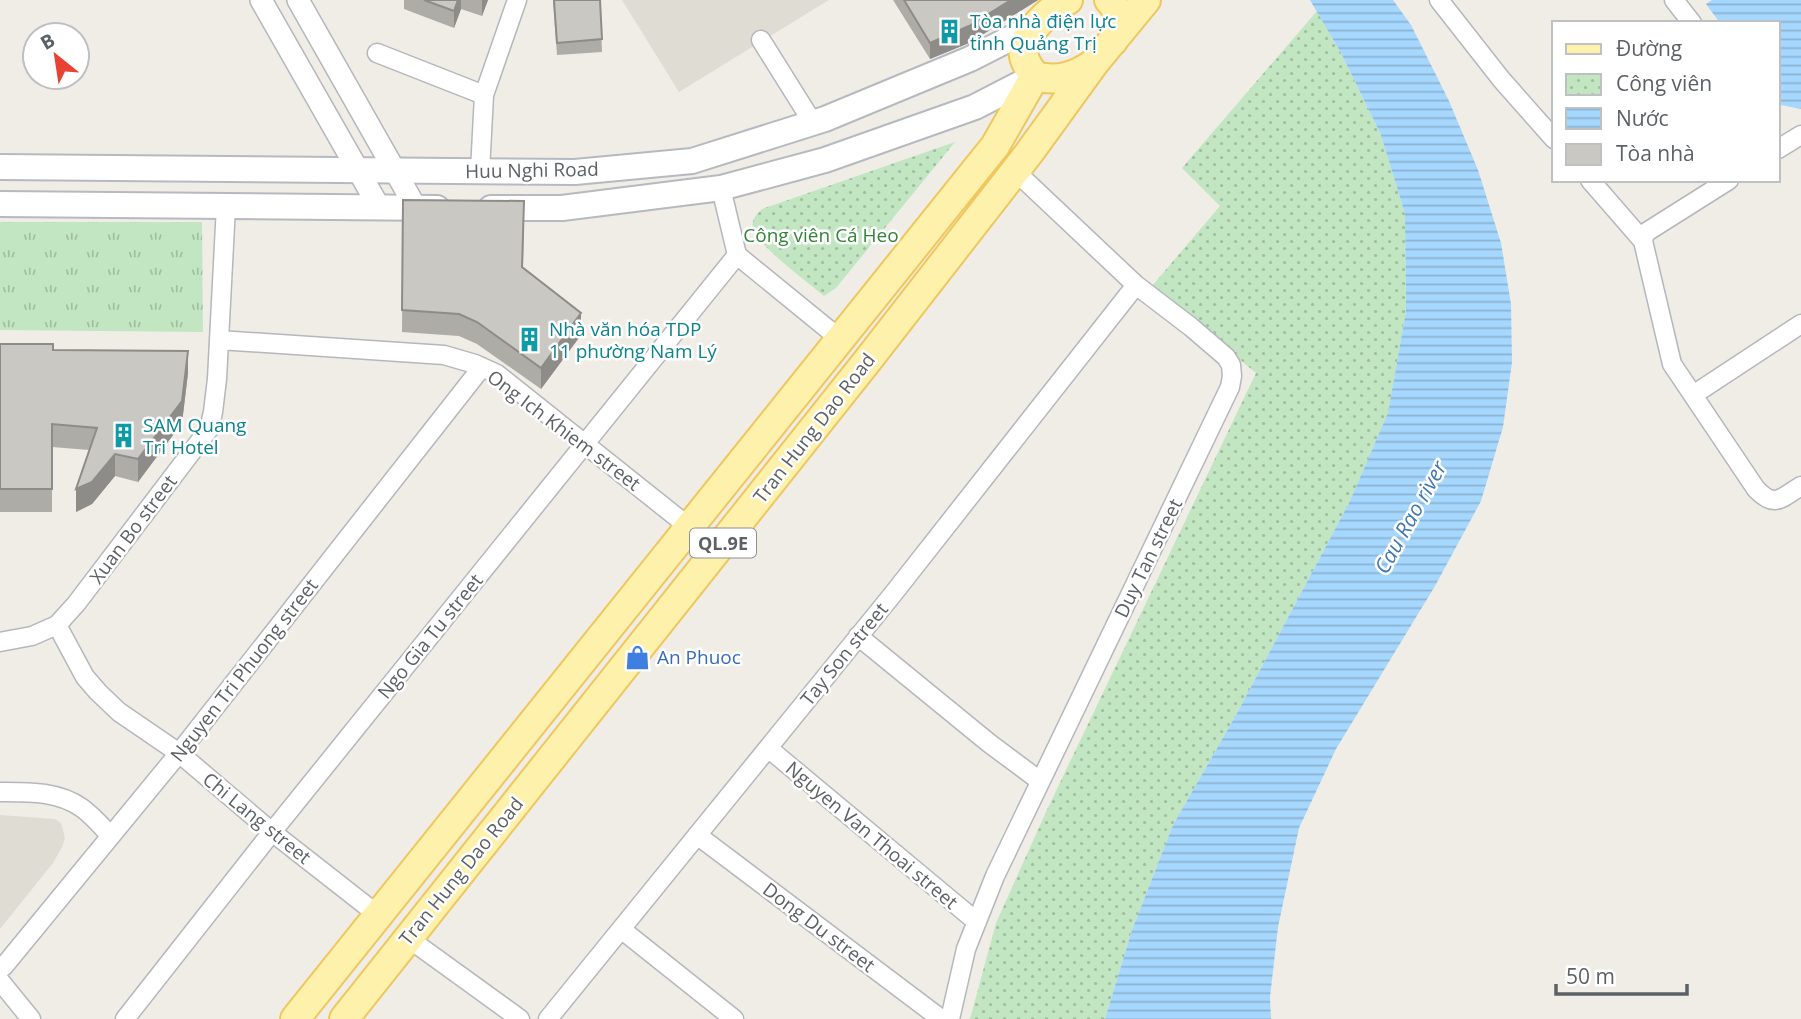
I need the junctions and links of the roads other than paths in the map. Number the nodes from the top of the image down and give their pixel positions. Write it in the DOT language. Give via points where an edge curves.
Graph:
graph roads {
  1 [pos="261,0"];
  2 [pos="298,0"];
  3 [pos="517,0"];
  4 [pos="1068,0"];
  5 [pos="1109,0"];
  6 [pos="1146,0"];
  7 [pos="1439,0"];
  8 [pos="1674,0"];
  9 [pos="1690,21"];
  10 [pos="1037,25"];
  11 [pos="761,40"];
  12 [pos="1113,41"];
  13 [pos="377,53"];
  14 [pos="1095,62"];
  15 [pos="1035,76"];
  16 [pos="484,95"];
  17 [pos="813,123"];
  18 [pos="1801,135"];
  19 [pos="1552,137"];
  20 [pos="1780,143"];
  21 [pos="0,167"];
  22 [pos="358,170"];
  23 [pos="396,171"];
  24 [pos="480,171"];
  25 [pos="1015,171"];
  26 [pos="1592,182"];
  27 [pos="1726,182"];
  28 [pos="721,188"];
  29 [pos="0,204"];
  30 [pos="226,206"];
  31 [pos="379,207"];
  32 [pos="416,208"];
  33 [pos="1643,241"];
  34 [pos="737,255"];
  35 [pos="1136,285"];
  36 [pos="1801,324"];
  37 [pos="840,339"];
  38 [pos="219,340"];
  39 [pos="868,360"];
  40 [pos="482,367"];
  41 [pos="1693,395"];
  42 [pos="585,443"];
  43 [pos="1801,486"];
  44 [pos="689,527"];
  45 [pos="57,625"];
  46 [pos="858,636"];
  47 [pos="0,642"];
  48 [pos="768,748"];
  49 [pos="178,753"];
  50 [pos="1040,781"];
  51 [pos="0,792"];
  52 [pos="272,832"];
  53 [pos="697,835"];
  54 [pos="111,836"];
  55 [pos="378,915"];
  56 [pos="977,922"];
  57 [pos="621,929"];
  58 [pos="408,938"];
  59 [pos="0,969"];
  60 [pos="0,981"];
  61 [pos="31,1019"];
  62 [pos="125,1019"];
  63 [pos="295,1019"];
  64 [pos="344,1019"];
  65 [pos="520,1019"];
  66 [pos="548,1019"];
  67 [pos="734,1019"];
  68 [pos="942,1019"];
  69 [pos="950,1019"];
  1 -- 22 [label="street"];
  2 -- 23 [label="street"];
  3 -- 16 [label="street"];
  4 -- 10 [label="main road"];
  5 -- 12 [label="main road" via="1119,16"];
  6 -- 12 [label="main road, Tran Hung Dao Road"];
  7 -- 19 [label="street"];
  8 -- 9 [label="street"];
  10 -- 15 [label="main road" via="1023,52"];
  10 -- 17 [label="main road, Huu Nghi Road" via="970,59"];
  11 -- 17 [label="street"];
  12 -- 14 [label="main road, Tran Hung Dao Road"];
  13 -- 16 [label="street"];
  14 -- 15 [label="main road, Tran Hung Dao Road" via="1073,76 1047,80"];
  14 -- 25 [label="main road, Tran Hung Dao Road / QL.9E"];
  15 -- 28 [label="main road, Huu Nghi Road" via="964,111 825,160"];
  15 -- 37 [label="main road, Tran Hung Dao Road / QL.9E" via="995,146"];
  16 -- 24 [label="street"];
  17 -- 24 [label="main road, Huu Nghi Road" via="692,161 575,172"];
  18 -- 20 [label="street"];
  21 -- 22 [label="main road, Huu Nghi Road"];
  22 -- 23 [label="main road, Huu Nghi Road"];
  22 -- 31 [label="street"];
  23 -- 24 [label="main road, Huu Nghi Road"];
  23 -- 32 [label="street"];
  25 -- 35 [label="street, Duy Tan street"];
  25 -- 39 [label="main road, Tran Hung Dao Road / QL.9E"];
  26 -- 33 [label="street"];
  27 -- 33 [label="street" via="1645,233"];
  28 -- 32 [label="main road, Huu Nghi Road" via="562,208"];
  28 -- 34 [label="street"];
  29 -- 30 [label="main road, Huu Nghi Road"];
  30 -- 31 [label="main road, Huu Nghi Road"];
  30 -- 38 [label="street, Xuan Bo street"];
  31 -- 32 [label="main road, Huu Nghi Road"];
  33 -- 41 [label="street" via="1672,364"];
  34 -- 37 [label="street"];
  34 -- 42 [label="street, Ngo Gia Tu street"];
  35 -- 46 [label="street, Tay Son street"];
  35 -- 50 [label="street, Duy Tan street" via="1217,349 1231,365 1230,387"];
  36 -- 41 [label="street"];
  37 -- 39 [label="main road"];
  37 -- 44 [label="main road, Tran Hung Dao Road / QL.9E"];
  38 -- 40 [label="street, Ong Ich Khiem street" via="444,355"];
  38 -- 45 [label="street, Xuan Bo street" via="209,429"];
  39 -- 58 [label="main road, Tran Hung Dao Road / QL.9E"];
  40 -- 42 [label="street, Ong Ich Khiem street"];
  40 -- 49 [label="street, Nguyen Tri Phuong street"];
  41 -- 43 [label="street" via="1765,498 1781,499"];
  42 -- 44 [label="street, Ong Ich Khiem street"];
  42 -- 52 [label="street, Ngo Gia Tu street"];
  44 -- 55 [label="main road, Tran Hung Dao Road / QL.9E"];
  45 -- 47 [label="street, Xuan Bo street"];
  45 -- 49 [label="street, Chi Lang street" via="98,692"];
  46 -- 48 [label="street, Tay Son street"];
  46 -- 50 [label="street"];
  48 -- 53 [label="street, Tay Son street"];
  48 -- 56 [label="street, Nguyen Van Thoai street"];
  49 -- 52 [label="street, Chi Lang street"];
  49 -- 54 [label="street, Nguyen Tri Phuong street"];
  50 -- 56 [label="street, Duy Tan street"];
  51 -- 54 [label="street" via="68,800"];
  52 -- 55 [label="street, Chi Lang street"];
  52 -- 62 [label="street, Ngo Gia Tu street"];
  53 -- 57 [label="street, Tay Son street"];
  53 -- 68 [label="street, Dong Du street"];
  54 -- 59 [label="street, Nguyen Tri Phuong street"];
  55 -- 58 [label="main road"];
  55 -- 63 [label="main road, Tran Hung Dao Road / QL.9E"];
  56 -- 69 [label="street, Duy Tan street"];
  57 -- 66 [label="street, Tay Son street"];
  57 -- 67 [label="street"];
  58 -- 64 [label="main road, Tran Hung Dao Road / QL.9E"];
  58 -- 65 [label="street"];
  60 -- 61 [label="street"];
}
